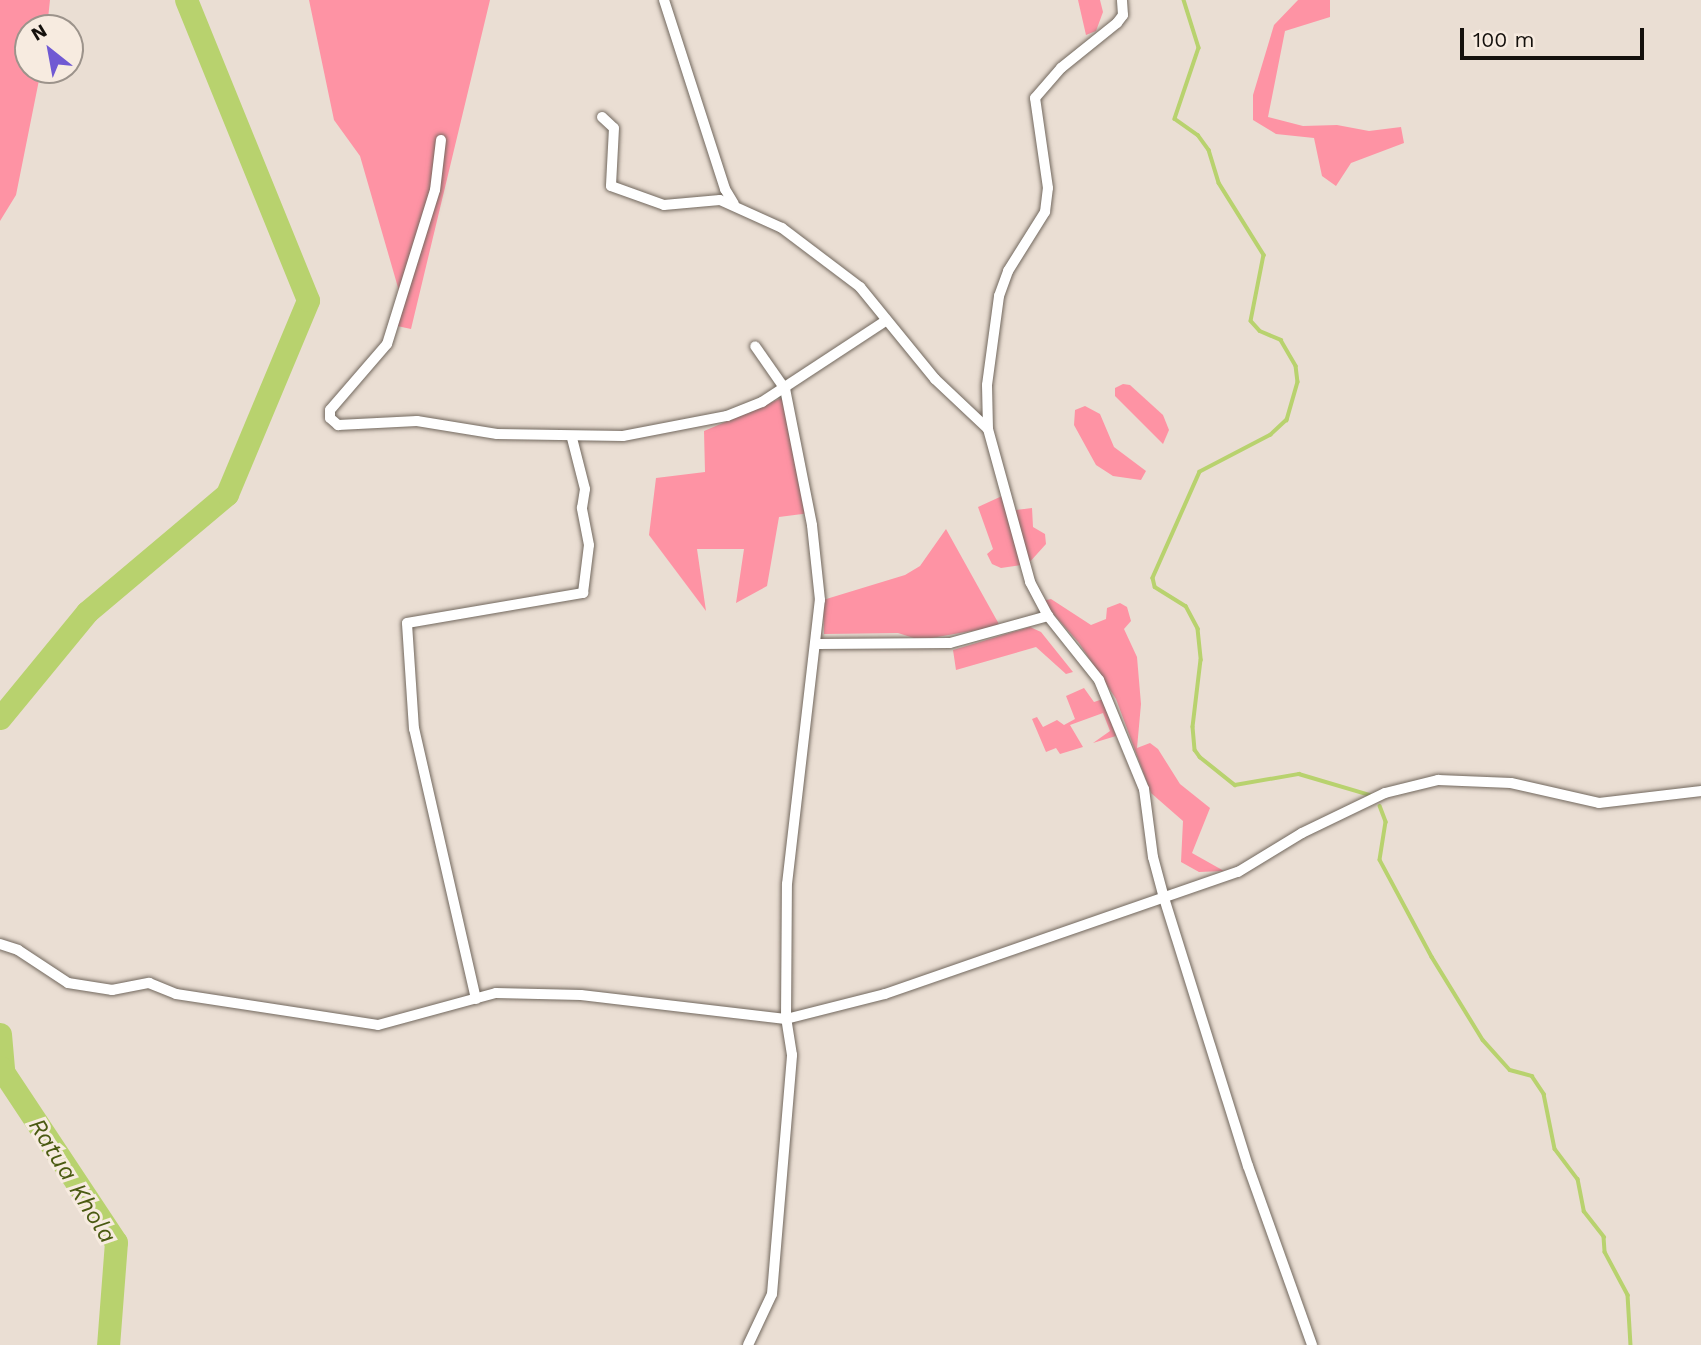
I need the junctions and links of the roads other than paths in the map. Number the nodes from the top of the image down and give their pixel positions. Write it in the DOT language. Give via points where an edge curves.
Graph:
graph roads {
  1 [pos="664,0"];
  2 [pos="1122,0"];
  3 [pos="602,117"];
  4 [pos="441,140"];
  5 [pos="734,204"];
  6 [pos="887,320"];
  7 [pos="755,346"];
  8 [pos="785,389"];
  9 [pos="988,429"];
  10 [pos="572,438"];
  11 [pos="1048,617"];
  12 [pos="818,644"];
  13 [pos="1701,791"];
  14 [pos="1164,898"];
  15 [pos="0,944"];
  16 [pos="476,999"];
  17 [pos="786,1019"];
  18 [pos="748,1345"];
  19 [pos="1312,1345"];
  1 -- 5 [label="street" via="725,189"];
  2 -- 9 [label="street" via="1123,15 1117,23 1061,68 1035,98 1048,188 1045,212 1008,271 999,296 986,386"];
  3 -- 5 [label="street" via="614,128 611,186 664,205 720,200"];
  4 -- 10 [label="street" via="435,190 387,344 330,410 330,418 338,425 417,421 497,434"];
  5 -- 6 [label="street" via="782,228 826,258 860,287"];
  6 -- 8 [label="street" via="836,350"];
  6 -- 9 [label="street" via="935,379"];
  7 -- 8 [label="street"];
  8 -- 10 [label="street" via="727,416 623,436"];
  8 -- 12 [label="street" via="812,525 820,600"];
  9 -- 11 [label="street" via="1030,582"];
  10 -- 16 [label="street" via="585,489 582,508 589,545 583,593 407,623 414,729"];
  11 -- 12 [label="street" via="950,643"];
  11 -- 14 [label="street" via="1099,680 1116,713 1144,789"];
  12 -- 17 [label="street" via="787,884"];
  13 -- 14 [label="street" via="1598,803 1511,783 1438,780 1385,793 1301,833 1238,872"];
  14 -- 17 [label="street" via="874,997"];
  14 -- 19 [label="street" via="1248,1166"];
  15 -- 16 [label="street" via="18,950 68,983 112,990 149,983 176,994 378,1024"];
  16 -- 17 [label="street" via="496,993 581,995"];
  17 -- 18 [label="street" via="792,1055 772,1294"];
}
